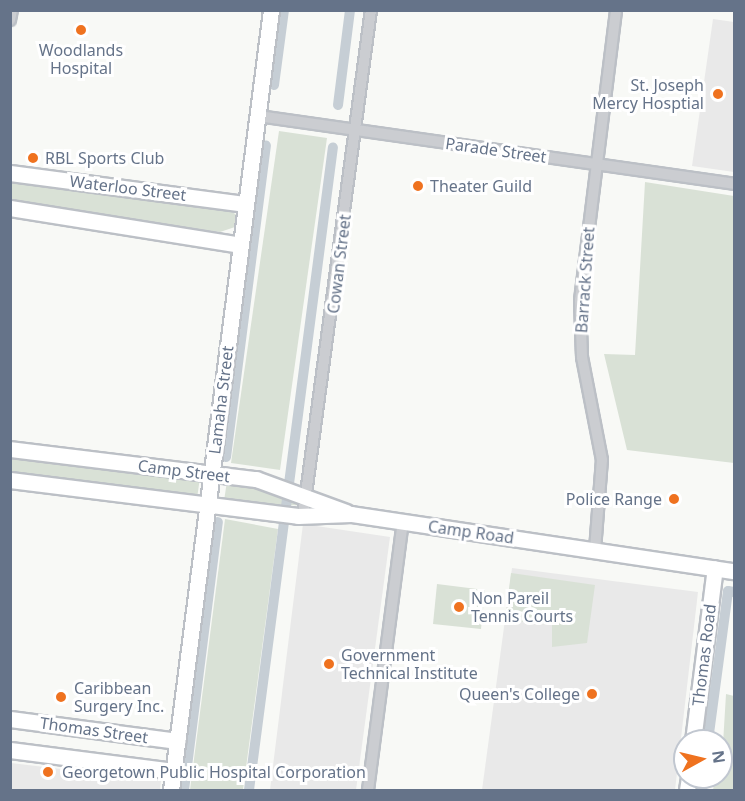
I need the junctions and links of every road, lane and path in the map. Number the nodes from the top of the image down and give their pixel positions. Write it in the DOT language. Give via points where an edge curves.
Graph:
graph roads {
  1 [pos="12,10"];
  2 [pos="271,10"];
  3 [pos="371,10"];
  4 [pos="616,10"];
  5 [pos="10,20"];
  6 [pos="258,116"];
  7 [pos="356,130"];
  8 [pos="595,164"];
  9 [pos="10,173"];
  10 [pos="735,184"];
  11 [pos="246,204"];
  12 [pos="10,207"];
  13 [pos="241,245"];
  14 [pos="10,449"];
  15 [pos="220,474"];
  16 [pos="10,480"];
  17 [pos="303,494"];
  18 [pos="217,506"];
  19 [pos="351,514"];
  20 [pos="301,516"];
  21 [pos="403,522"];
  22 [pos="595,550"];
  23 [pos="715,568"];
  24 [pos="735,571"];
  25 [pos="10,719"];
  26 [pos="695,729"];
  27 [pos="178,741"];
  28 [pos="10,750"];
  29 [pos="174,771"];
  30 [pos="171,790"];
  31 [pos="368,790"];
  1 -- 5 [label="street"];
  2 -- 6 [label="street, Lamaha Street"];
  3 -- 7 [label="street, Cowan Street"];
  4 -- 8 [label="street, Barrack Street"];
  6 -- 7 [label="street, Parade Street"];
  6 -- 11 [label="street, Lamaha Street"];
  7 -- 8 [label="street, Parade Street"];
  7 -- 17 [label="street, Cowan Street"];
  8 -- 10 [label="street, Parade Street"];
  8 -- 22 [label="street, Barrack Street" via="580,331 602,460"];
  9 -- 11 [label="street, Waterloo Street"];
  11 -- 13 [label="street, Lamaha Street"];
  12 -- 13 [label="street"];
  13 -- 15 [label="street, Lamaha Street"];
  14 -- 15 [label="street, Camp Street"];
  15 -- 17 [label="street, Camp Street"];
  15 -- 18 [label="street, Lamaha Street"];
  16 -- 18 [label="street, Camp Street"];
  17 -- 19 [label="street, Camp Street"];
  17 -- 20 [label="street, Cowan Street"];
  18 -- 20 [label="street, Camp Road"];
  18 -- 27 [label="street, Lamaha Street"];
  19 -- 20 [label="street, Camp Road"];
  19 -- 21 [label="street, Camp Road"];
  21 -- 22 [label="street, Camp Road"];
  21 -- 31 [label="street"];
  22 -- 23 [label="street, Camp Road"];
  23 -- 24 [label="street, Camp Road"];
  23 -- 26 [label="street, Thomas Road"];
  25 -- 27 [label="street, Thomas Street"];
  27 -- 29 [label="street, Lamaha Street"];
  28 -- 29 [label="street, Thomas Street"];
  29 -- 30 [label="street, Lamaha Street"];
}
